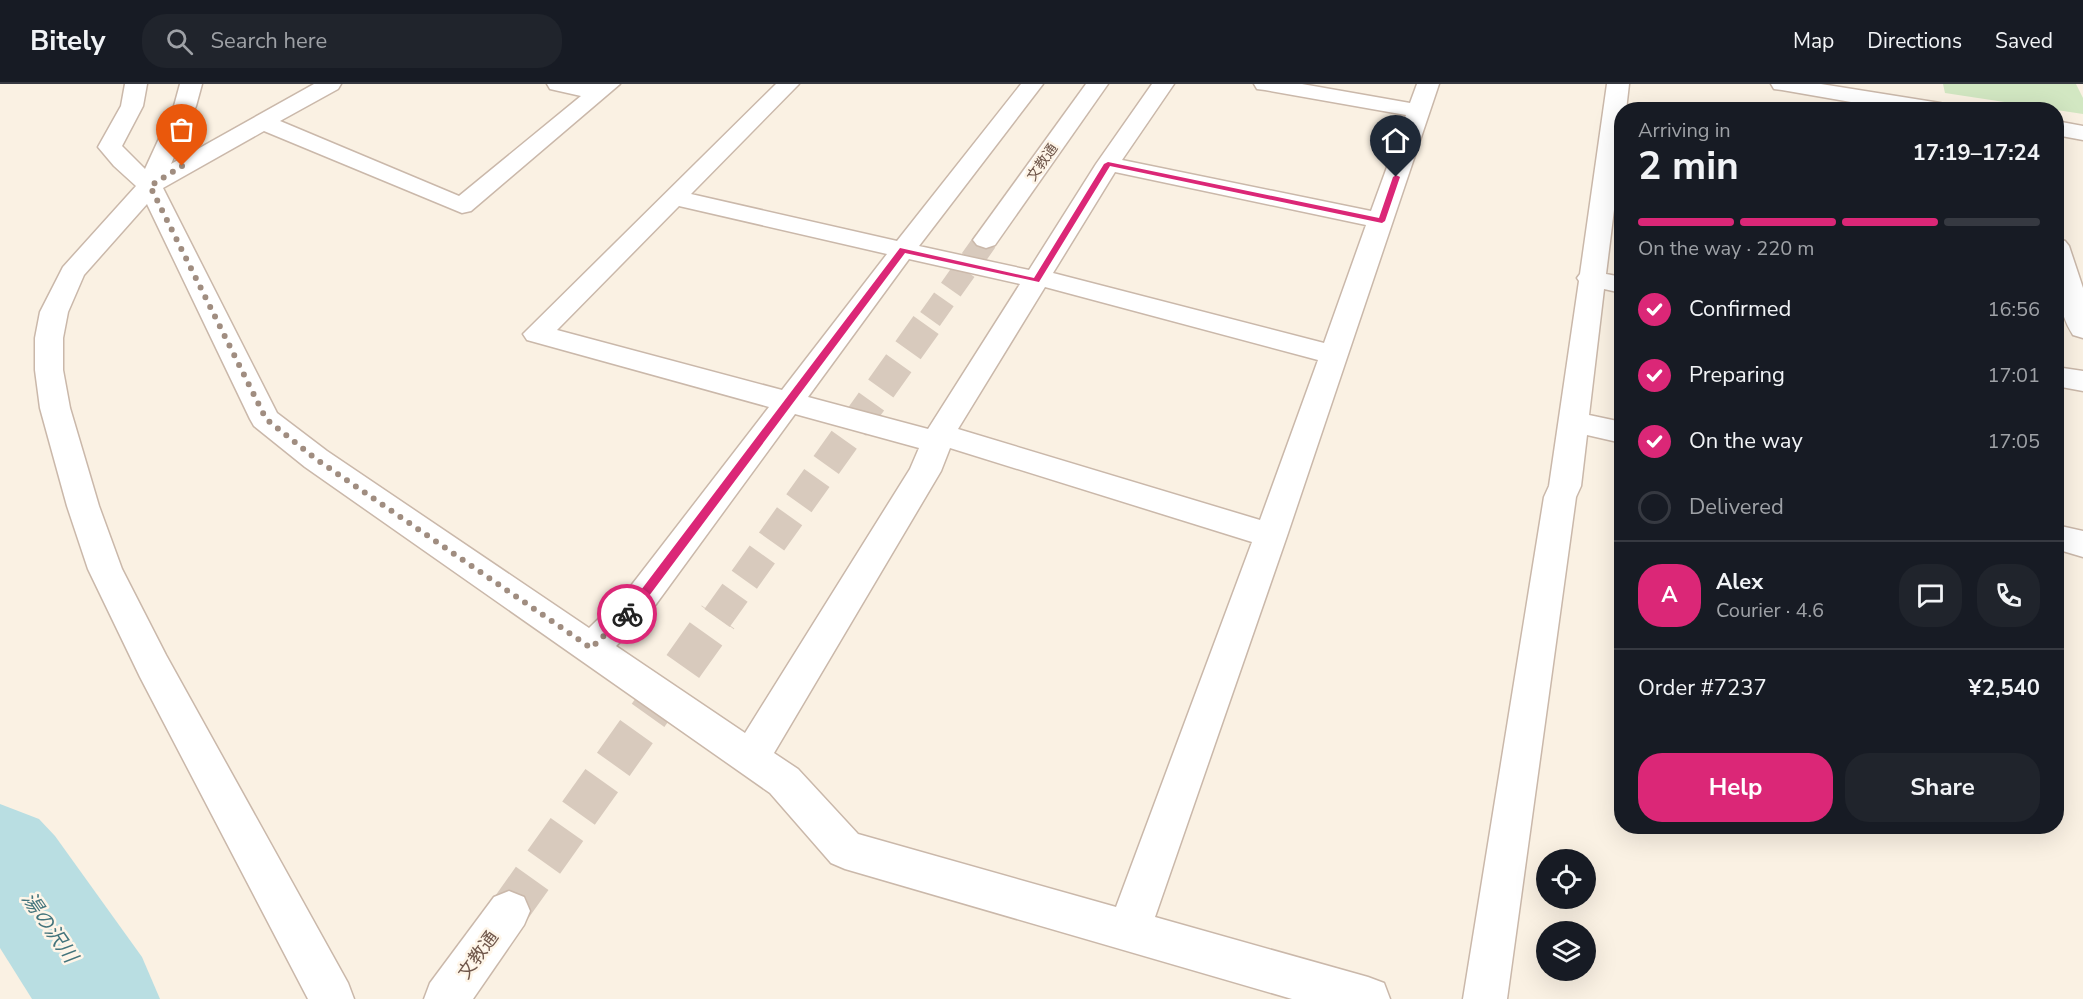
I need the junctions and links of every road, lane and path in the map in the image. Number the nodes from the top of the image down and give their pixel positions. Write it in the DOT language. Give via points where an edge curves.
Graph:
graph roads {
  1 [pos="136,84"];
  2 [pos="191,84"];
  3 [pos="330,84"];
  4 [pos="558,84"];
  5 [pos="788,84"];
  6 [pos="1032,84"];
  7 [pos="1097,84"];
  8 [pos="1162,84"];
  9 [pos="1265,84"];
  10 [pos="1618,84"];
  11 [pos="1782,84"];
  12 [pos="603,88"];
  13 [pos="1423,97"];
  14 [pos="1617,102"];
  15 [pos="1891,102"];
  16 [pos="263,122"];
  17 [pos="2064,129"];
  18 [pos="2083,132"];
  19 [pos="1614,159"];
  20 [pos="1108,164"];
  21 [pos="150,186"];
  22 [pos="675,198"];
  23 [pos="1382,221"];
  24 [pos="987,240"];
  25 [pos="903,250"];
  26 [pos="2064,269"];
  27 [pos="1590,278"];
  28 [pos="1037,279"];
  29 [pos="1614,283"];
  30 [pos="2082,320"];
  31 [pos="1333,355"];
  32 [pos="2064,377"];
  33 [pos="2083,381"];
  34 [pos="789,402"];
  35 [pos="1573,422"];
  36 [pos="1614,431"];
  37 [pos="937,438"];
  38 [pos="1270,536"];
  39 [pos="2064,539"];
  40 [pos="2083,544"];
  41 [pos="591,648"];
  42 [pos="750,758"];
  43 [pos="509,911"];
  44 [pos="1128,932"];
  45 [pos="332,999"];
  46 [pos="446,999"];
  47 [pos="1368,999"];
  48 [pos="1485,999"];
  1 -- 21 [label="street" via="132,106 110,147"];
  2 -- 21 [label="street"];
  3 -- 16 [label="street"];
  4 -- 12 [label="street"];
  5 -- 22 [label="street"];
  6 -- 25 [label="street"];
  7 -- 24 [label="street, 文教通"];
  8 -- 20 [label="street"];
  9 -- 13 [label="street"];
  10 -- 14 [label="street"];
  11 -- 15 [label="street"];
  12 -- 16 [label="street" via="462,206"];
  13 -- 23 [label="street"];
  16 -- 21 [label="street"];
  17 -- 18 [label="street"];
  19 -- 27 [label="street"];
  20 -- 23 [label="street"];
  20 -- 28 [label="street"];
  21 -- 41 [label="street" via="266,419 316,459"];
  21 -- 45 [label="street" via="72,273 54,312 49,370 55,408 105,569"];
  22 -- 25 [label="street"];
  22 -- 34 [label="street" via="537,334"];
  23 -- 31 [label="street"];
  25 -- 28 [label="street"];
  25 -- 34 [label="street"];
  26 -- 30 [label="street"];
  27 -- 29 [label="street"];
  27 -- 35 [label="street"];
  28 -- 31 [label="street"];
  28 -- 37 [label="street"];
  31 -- 38 [label="street"];
  32 -- 33 [label="street"];
  34 -- 37 [label="street"];
  34 -- 41 [label="street" via="639,601"];
  35 -- 36 [label="street"];
  35 -- 48 [label="street"];
  37 -- 38 [label="street"];
  37 -- 42 [label="street" via="925,471"];
  38 -- 44 [label="street"];
  39 -- 40 [label="street"];
  41 -- 42 [label="street"];
  42 -- 44 [label="street" via="784,781 845,850"];
  43 -- 46 [label="street, 文教通"];
  44 -- 47 [label="street"];
}
